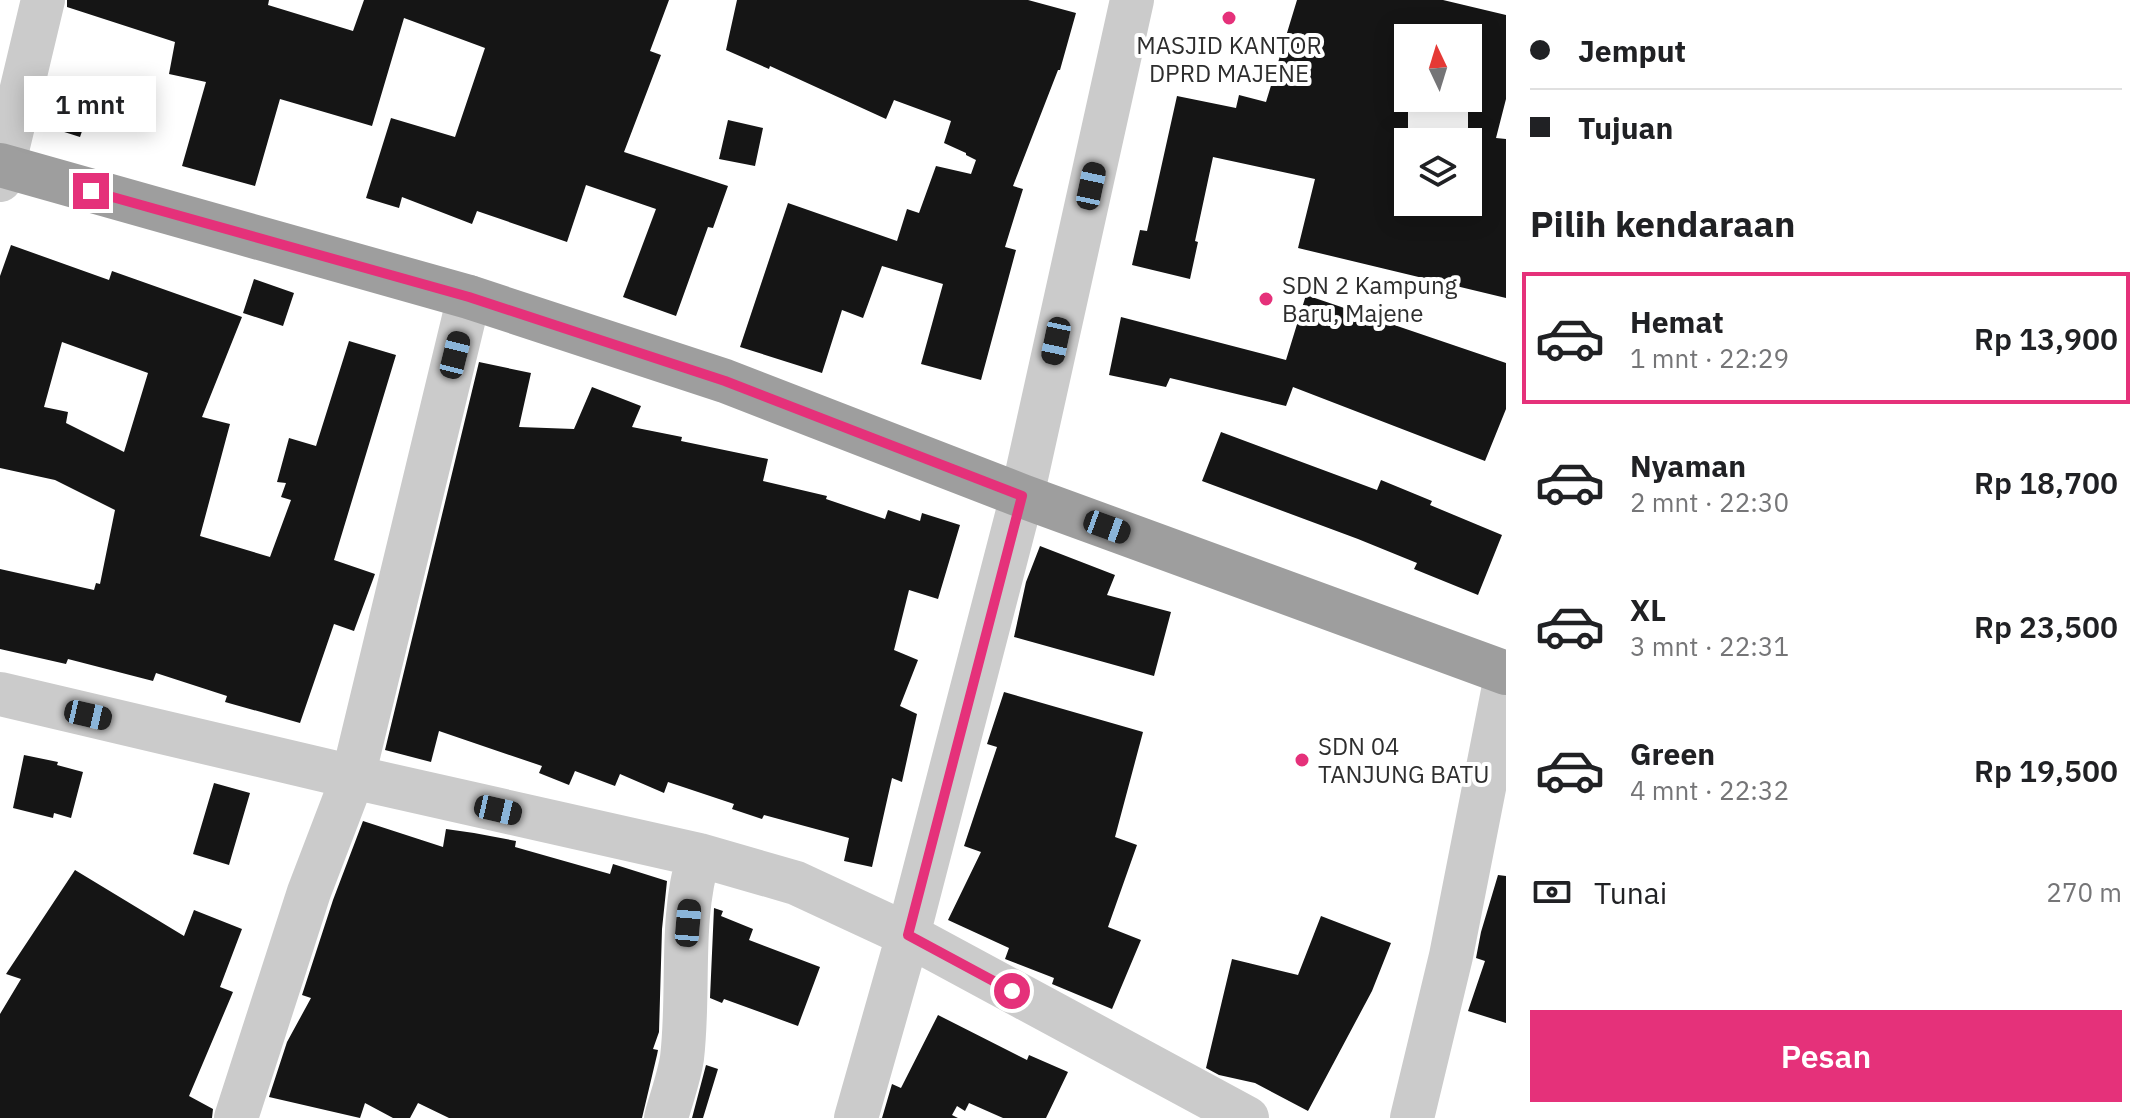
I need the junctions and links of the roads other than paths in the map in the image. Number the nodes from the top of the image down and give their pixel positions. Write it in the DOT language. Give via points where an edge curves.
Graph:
graph roads {
  1 [pos="43,0"];
  2 [pos="1132,0"];
  3 [pos="1,170"];
  4 [pos="469,297"];
  5 [pos="1022,496"];
  6 [pos="1506,674"];
  7 [pos="0,694"];
  8 [pos="353,777"];
  9 [pos="699,855"];
  10 [pos="908,935"];
  11 [pos="236,1118"];
  12 [pos="666,1118"];
  13 [pos="856,1118"];
  14 [pos="1247,1118"];
  15 [pos="1412,1118"];
  1 -- 3 [label="street"];
  2 -- 5 [label="street"];
  3 -- 4 [label="highway"];
  4 -- 5 [label="highway" via="725,381"];
  4 -- 8 [label="street"];
  5 -- 6 [label="highway"];
  5 -- 10 [label="street"];
  6 -- 15 [label="street" via="1451,956"];
  7 -- 8 [label="street"];
  8 -- 9 [label="street"];
  8 -- 11 [label="street" via="309,892"];
  9 -- 10 [label="street" via="796,883"];
  9 -- 12 [label="street" via="686,945 682,1060"];
  10 -- 13 [label="street"];
  10 -- 14 [label="street"];
}
